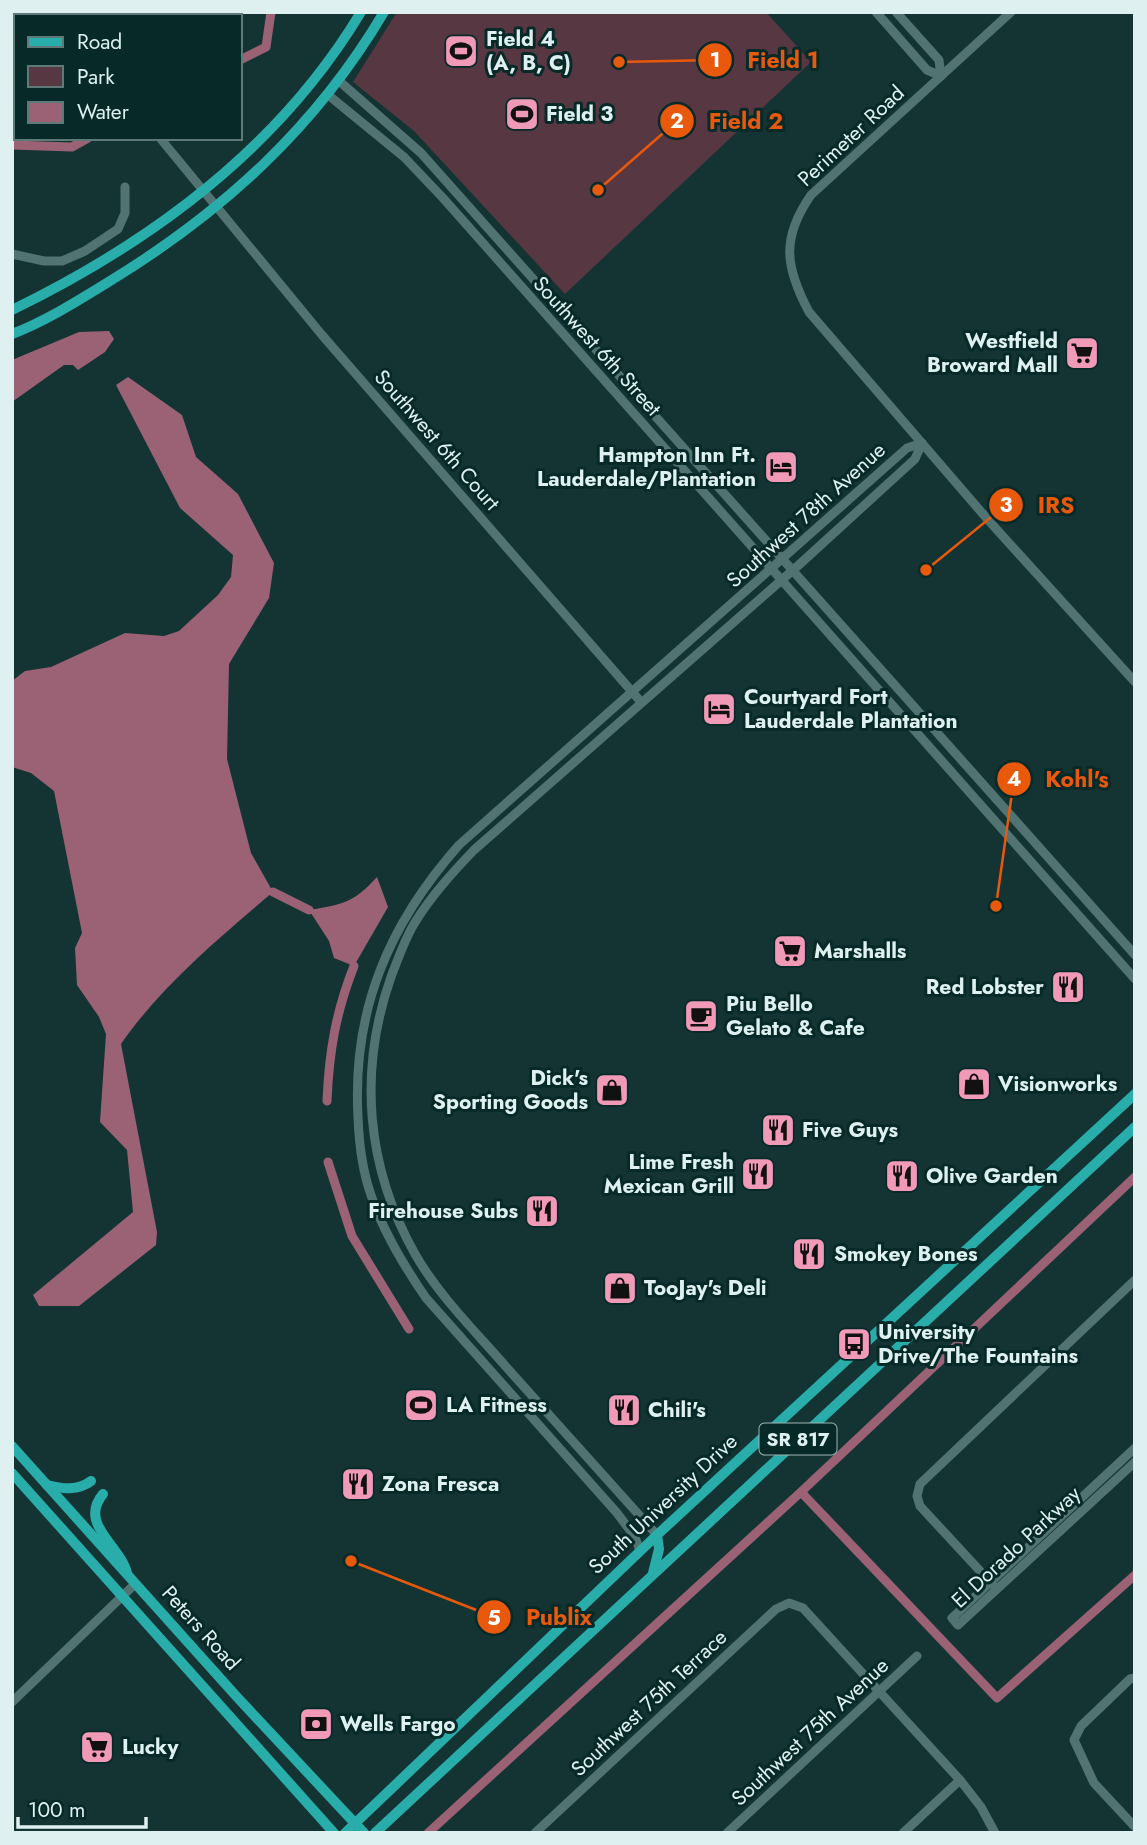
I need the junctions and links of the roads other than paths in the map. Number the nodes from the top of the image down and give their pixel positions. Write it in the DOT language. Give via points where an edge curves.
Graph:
graph roads {
  1 [pos="361,12"];
  2 [pos="384,12"];
  3 [pos="876,12"];
  4 [pos="896,12"];
  5 [pos="1011,12"];
  6 [pos="941,76"];
  7 [pos="338,80"];
  8 [pos="327,94"];
  9 [pos="162,140"];
  10 [pos="125,187"];
  11 [pos="211,199"];
  12 [pos="12,254"];
  13 [pos="12,310"];
  14 [pos="12,334"];
  15 [pos="922,443"];
  16 [pos="783,559"];
  17 [pos="772,569"];
  18 [pos="793,570"];
  19 [pos="781,580"];
  20 [pos="1135,682"];
  21 [pos="632,691"];
  22 [pos="641,702"];
  23 [pos="498,811"];
  24 [pos="485,822"];
  25 [pos="488,838"];
  26 [pos="474,850"];
  27 [pos="1135,955"];
  28 [pos="1135,979"];
  29 [pos="1135,1094"];
  30 [pos="1135,1127"];
  31 [pos="1135,1280"];
  32 [pos="12,1446"];
  33 [pos="1135,1447"];
  34 [pos="1135,1462"];
  35 [pos="12,1473"];
  36 [pos="91,1480"];
  37 [pos="47,1485"];
  38 [pos="103,1494"];
  39 [pos="657,1535"];
  40 [pos="640,1551"];
  41 [pos="653,1573"];
  42 [pos="132,1580"];
  43 [pos="989,1581"];
  44 [pos="997,1589"];
  45 [pos="122,1596"];
  46 [pos="918,1656"];
  47 [pos="1135,1678"];
  48 [pos="880,1691"];
  49 [pos="12,1702"];
  50 [pos="960,1780"];
  51 [pos="356,1823"];
  52 [pos="544,1824"];
  53 [pos="1135,1827"];
  54 [pos="334,1833"];
  55 [pos="345,1833"];
  56 [pos="364,1833"];
  57 [pos="375,1833"];
  58 [pos="535,1833"];
  59 [pos="552,1833"];
  60 [pos="727,1833"];
  61 [pos="903,1833"];
  62 [pos="995,1833"];
  1 -- 11 [label="main road" via="314,80"];
  2 -- 7 [label="main road"];
  3 -- 6 [label="street" via="927,70"];
  4 -- 6 [label="street" via="939,60"];
  5 -- 6 [label="street, Perimeter Road"];
  6 -- 15 [label="street, Perimeter Road" via="811,195 797,215 790,239 796,288 809,312"];
  7 -- 8 [label="main road"];
  7 -- 16 [label="street, Southwest 6th Street" via="421,153"];
  8 -- 11 [label="main road" via="256,174"];
  8 -- 17 [label="street, Southwest 6th Street" via="404,157 443,198"];
  9 -- 11 [label="street, Southwest 6th Court"];
  10 -- 12 [label="street" via="125,213 118,229 85,251 62,261"];
  11 -- 13 [label="main road" via="68,283"];
  11 -- 14 [label="main road" via="132,268"];
  11 -- 21 [label="street, Southwest 6th Court" via="322,335"];
  15 -- 16 [label="street, Southwest 78th Avenue" via="907,448"];
  15 -- 18 [label="street, Southwest 78th Avenue" via="915,459"];
  15 -- 20 [label="street, Perimeter Road"];
  16 -- 17 [label="street, Southwest 78th Avenue"];
  16 -- 18 [label="street, Southwest 6th Street"];
  17 -- 19 [label="street, Southwest 6th Street"];
  17 -- 21 [label="street, Southwest 78th Avenue"];
  18 -- 19 [label="street, Southwest 78th Avenue"];
  18 -- 27 [label="street, Southwest 6th Street"];
  19 -- 22 [label="street, Southwest 78th Avenue"];
  19 -- 28 [label="street, Southwest 6th Street"];
  21 -- 22 [label="street, Southwest 6th Court"];
  21 -- 23 [label="street, Southwest 78th Avenue"];
  22 -- 25 [label="street, Southwest 78th Avenue"];
  23 -- 24 [label="street, Southwest 78th Avenue"];
  23 -- 25 [label="street"];
  24 -- 26 [label="street"];
  24 -- 40 [label="street, Southwest 78th Avenue" via="459,845 416,898 376,976 360,1043 356,1090 359,1142 370,1195 403,1264 426,1298 634,1534"];
  25 -- 26 [label="street, Southwest 78th Avenue"];
  26 -- 39 [label="street, Southwest 78th Avenue" via="446,879 414,925 384,998 370,1090 372,1133 385,1190 416,1256 439,1289"];
  29 -- 39 [label="main road, South University Drive / SR 817"];
  30 -- 41 [label="main road, South University Drive / SR 817"];
  31 -- 43 [label="street" via="920,1484 920,1506"];
  32 -- 37 [label="main road, Peters Road"];
  33 -- 43 [label="street, El Dorado Parkway"];
  34 -- 44 [label="street, El Dorado Parkway"];
  35 -- 45 [label="main road, Peters Road"];
  36 -- 37 [label="main road" via="75,1488"];
  37 -- 42 [label="main road, Peters Road"];
  38 -- 42 [label="main road" via="94,1516"];
  39 -- 40 [label="main road, South University Drive / SR 817"];
  39 -- 41 [label="main road"];
  40 -- 51 [label="main road, South University Drive / SR 817"];
  41 -- 57 [label="main road, South University Drive / SR 817"];
  42 -- 45 [label="street"];
  42 -- 51 [label="main road, Peters Road"];
  43 -- 44 [label="street"];
  43 -- 44 [label="street, El Dorado Parkway" via="955,1621"];
  45 -- 49 [label="street"];
  45 -- 54 [label="main road, Peters Road"];
  46 -- 48 [label="street, Southwest 75th Avenue"];
  47 -- 53 [label="street" via="1081,1726 1074,1741 1094,1783"];
  48 -- 50 [label="street"];
  48 -- 52 [label="street, Southwest 75th Terrace" via="803,1608 789,1603 776,1609"];
  48 -- 60 [label="street, Southwest 75th Avenue"];
  50 -- 61 [label="street"];
  50 -- 62 [label="street"];
  51 -- 55 [label="main road, South University Drive / SR 817"];
  51 -- 56 [label="main road, Peters Road"];
  52 -- 58 [label="street, Southwest 75th Terrace"];
  52 -- 59 [label="street"];
}
